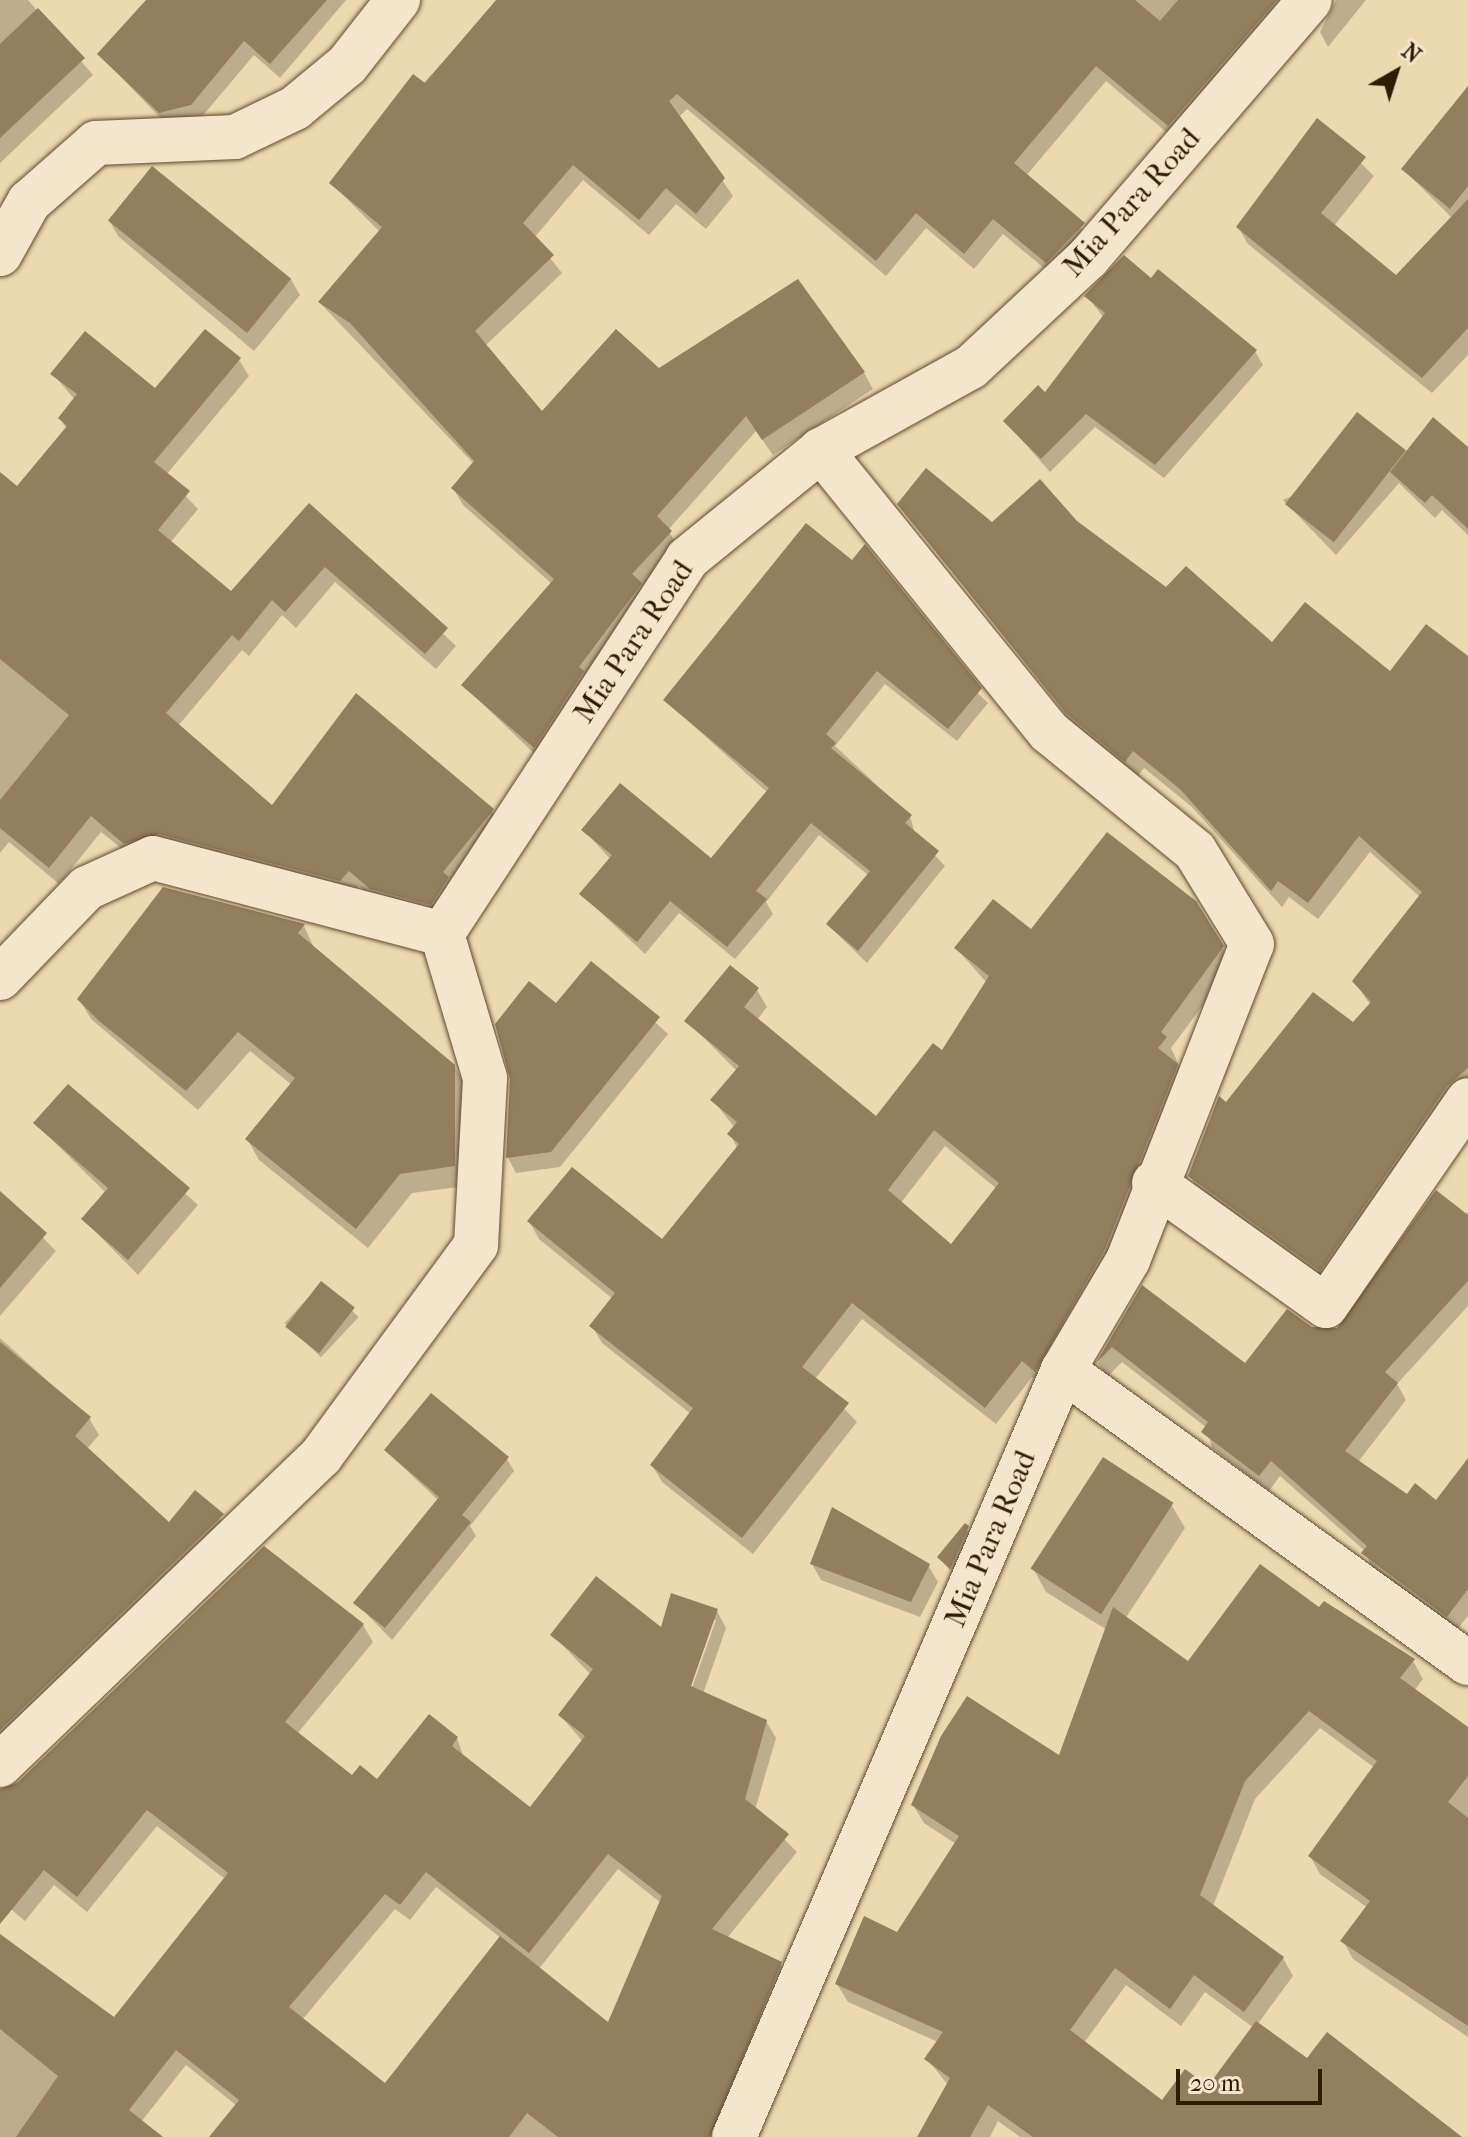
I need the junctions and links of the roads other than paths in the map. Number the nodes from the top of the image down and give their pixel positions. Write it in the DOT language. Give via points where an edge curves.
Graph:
graph roads {
  1 [pos="398,0"];
  2 [pos="1310,0"];
  3 [pos="0,254"];
  4 [pos="821,450"];
  5 [pos="442,934"];
  6 [pos="0,978"];
  7 [pos="1468,1100"];
  8 [pos="1154,1183"];
  9 [pos="1063,1370"];
  10 [pos="1468,1663"];
  11 [pos="0,1765"];
  12 [pos="734,2137"];
  1 -- 3 [label="street" via="347,65 295,108 235,137 96,143 29,202"];
  2 -- 4 [label="street, Mia Para Road" via="1088,258 971,367"];
  4 -- 5 [label="street, Mia Para Road" via="687,559"];
  4 -- 8 [label="street, Mia Para Road" via="1049,732 1195,851 1252,944"];
  5 -- 6 [label="street" via="153,858 87,888"];
  5 -- 11 [label="street" via="485,1078 476,1245 321,1456"];
  7 -- 8 [label="street" via="1326,1306"];
  8 -- 9 [label="street, Mia Para Road" via="1128,1260"];
  9 -- 10 [label="street"];
  9 -- 12 [label="street, Mia Para Road"];
}
